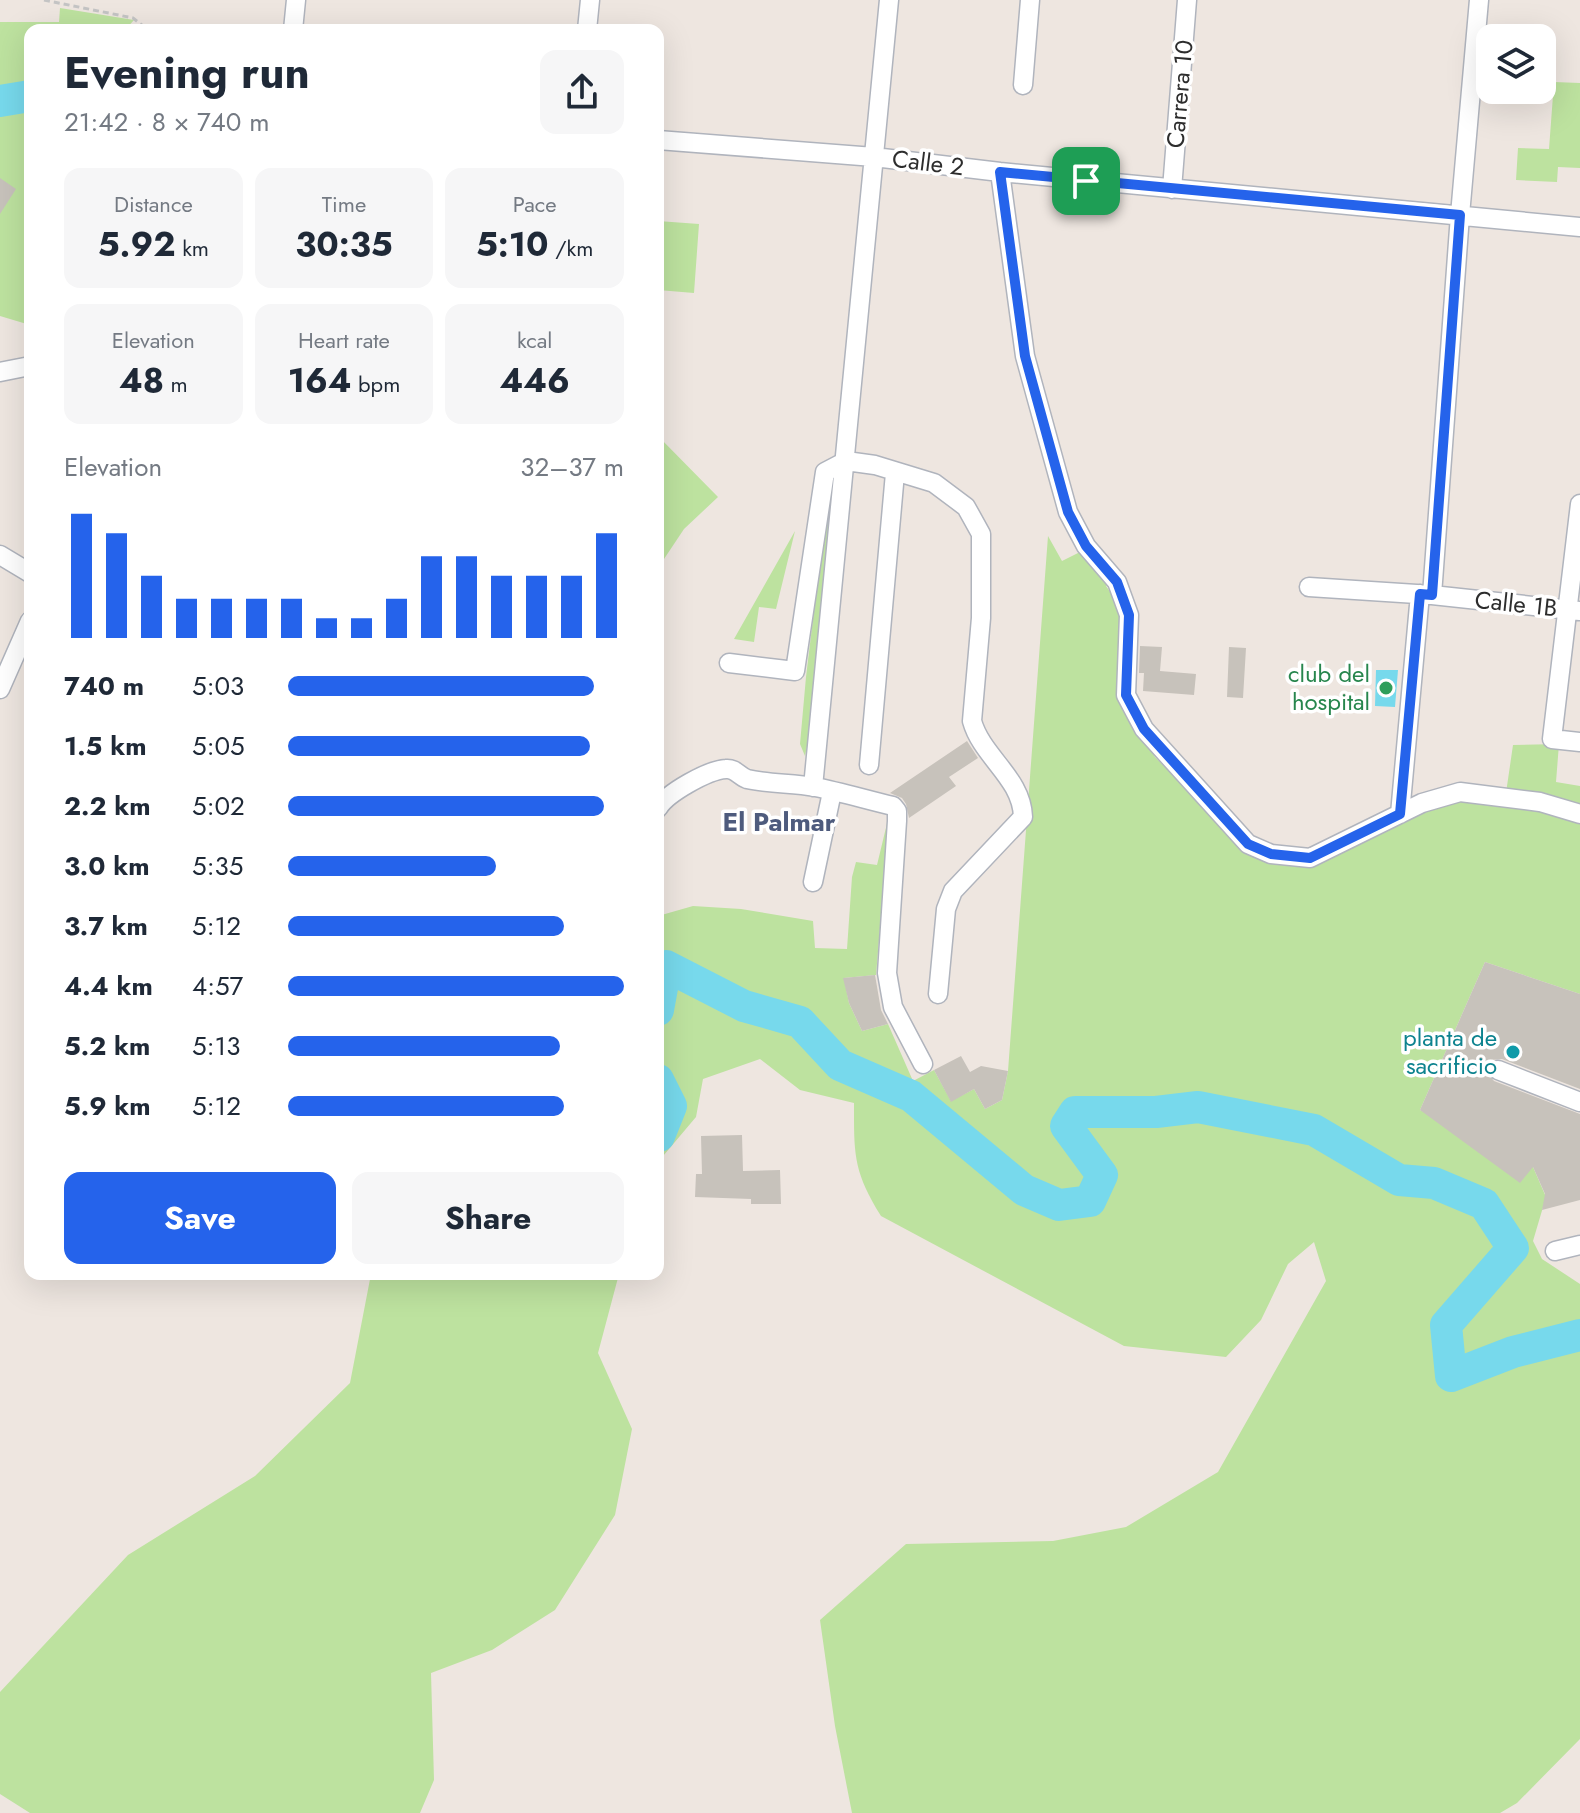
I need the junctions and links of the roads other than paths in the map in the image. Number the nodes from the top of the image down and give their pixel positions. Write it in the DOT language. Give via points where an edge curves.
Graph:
graph roads {
  1 [pos="296,0"];
  2 [pos="590,0"];
  3 [pos="889,0"];
  4 [pos="1030,0"];
  5 [pos="1187,0"];
  6 [pos="1479,0"];
  7 [pos="294,24"];
  8 [pos="588,24"];
  9 [pos="1023,85"];
  10 [pos="664,140"];
  11 [pos="874,157"];
  12 [pos="1000,172"];
  13 [pos="1172,189"];
  14 [pos="1460,215"];
  15 [pos="1580,227"];
  16 [pos="24,367"];
  17 [pos="0,372"];
  18 [pos="846,461"];
  19 [pos="895,473"];
  20 [pos="1580,504"];
  21 [pos="0,555"];
  22 [pos="24,569"];
  23 [pos="1309,587"];
  24 [pos="1426,595"];
  25 [pos="1574,611"];
  26 [pos="24,635"];
  27 [pos="729,663"];
  28 [pos="0,689"];
  29 [pos="1580,742"];
  30 [pos="869,765"];
  31 [pos="823,789"];
  32 [pos="664,800"];
  33 [pos="1400,814"];
  34 [pos="1580,814"];
  35 [pos="813,882"];
  36 [pos="938,994"];
  37 [pos="923,1064"];
  38 [pos="1498,1070"];
  39 [pos="1580,1102"];
  40 [pos="1580,1245"];
  41 [pos="1555,1251"];
  1 -- 7 [label="street"];
  2 -- 8 [label="street"];
  3 -- 11 [label="street"];
  4 -- 9 [label="street"];
  5 -- 13 [label="street, Carrera 10"];
  6 -- 14 [label="street"];
  10 -- 11 [label="street, Calle 2"];
  11 -- 12 [label="street, Calle 2"];
  11 -- 18 [label="street"];
  12 -- 13 [label="street, Calle 2"];
  12 -- 33 [label="street" via="1025,356 1068,512 1086,546 1117,582 1129,615 1126,695 1144,729 1248,844 1271,854 1310,858"];
  13 -- 14 [label="street, Calle 2"];
  14 -- 15 [label="street, Calle 2"];
  14 -- 24 [label="street"];
  16 -- 17 [label="street"];
  18 -- 19 [label="street"];
  18 -- 27 [label="street" via="825,472 795,671"];
  18 -- 31 [label="street"];
  19 -- 30 [label="street"];
  19 -- 36 [label="street" via="934,483 966,507 981,534 981,618 972,721 1023,805 1023,817 953,891 946,909"];
  20 -- 25 [label="street"];
  21 -- 22 [label="street"];
  23 -- 24 [label="street, Calle 1B"];
  24 -- 25 [label="street, Calle 1B"];
  24 -- 33 [label="street"];
  25 -- 29 [label="street" via="1552,739"];
  26 -- 28 [label="street"];
  31 -- 32 [label="street" via="744,778 722,769"];
  31 -- 35 [label="street"];
  31 -- 37 [label="street" via="897,811 887,973 893,1007"];
  33 -- 34 [label="street" via="1460,792 1540,802"];
  38 -- 39 [label="street"];
  40 -- 41 [label="street"];
}
